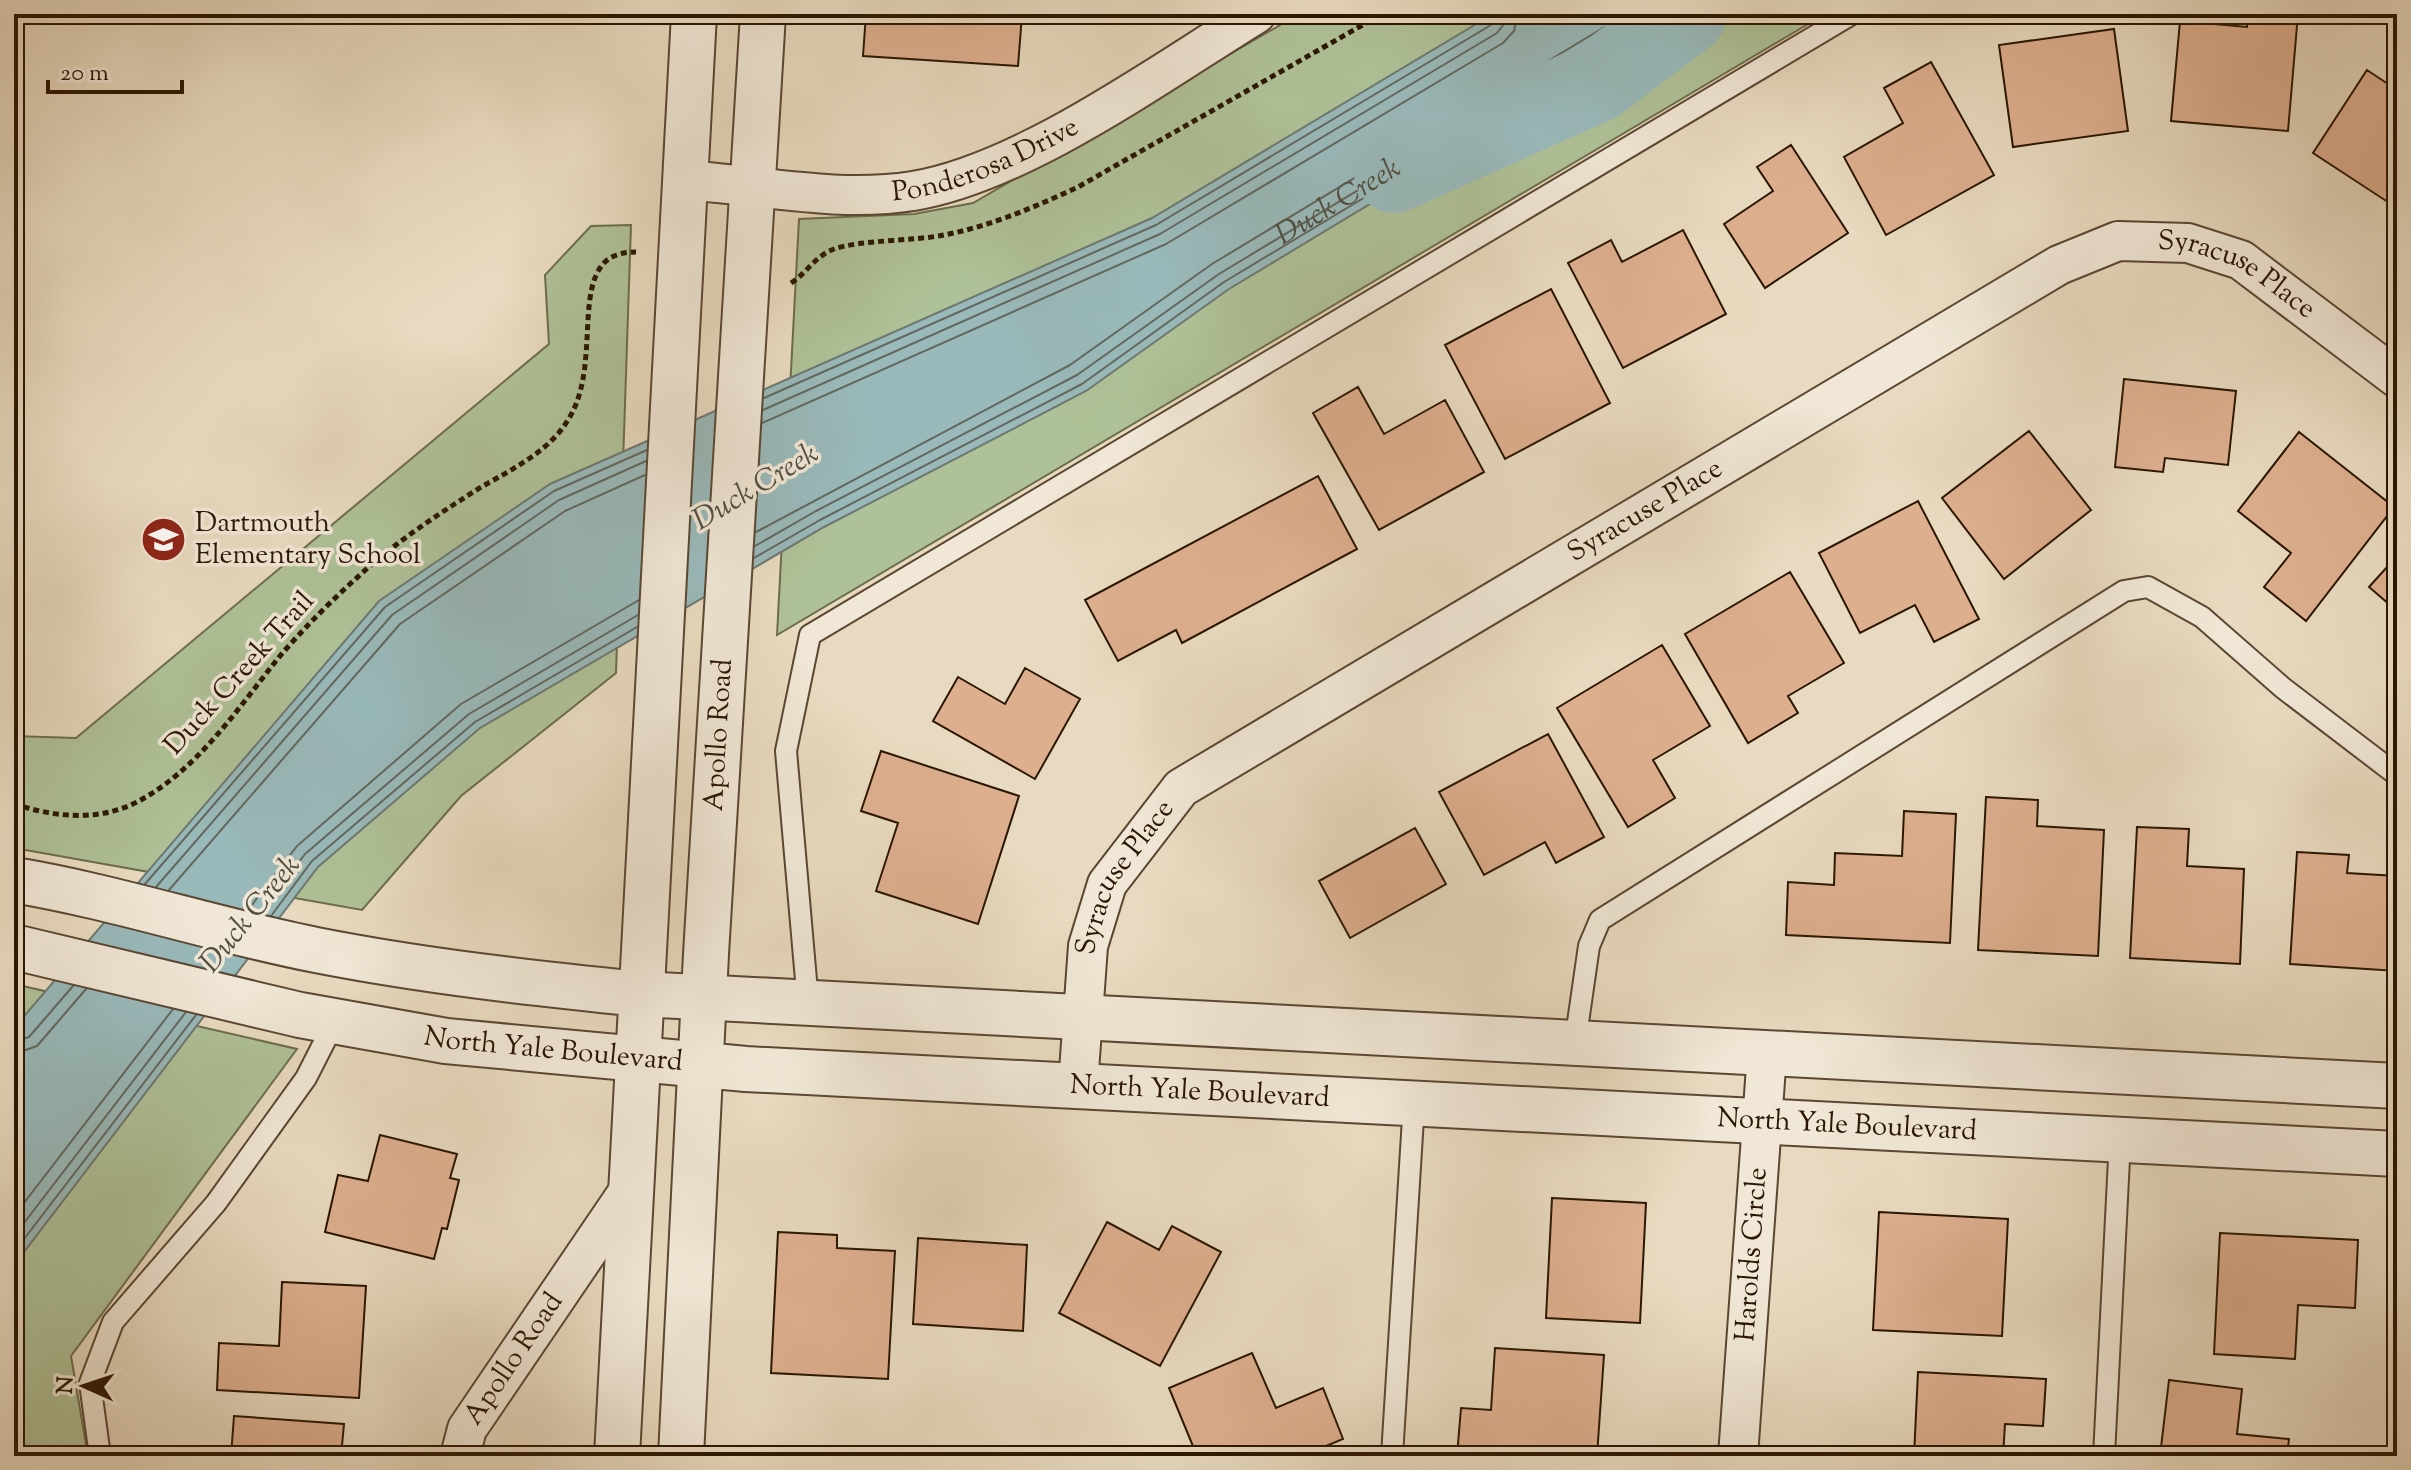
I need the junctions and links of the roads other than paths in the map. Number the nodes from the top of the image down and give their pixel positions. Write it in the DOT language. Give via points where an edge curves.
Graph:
graph roads {
  1 [pos="694,14"];
  2 [pos="763,14"];
  3 [pos="1256,14"];
  4 [pos="1852,14"];
  5 [pos="684,180"];
  6 [pos="753,185"];
  7 [pos="2397,378"];
  8 [pos="2397,775"];
  9 [pos="14,880"];
  10 [pos="34,951"];
  11 [pos="640,994"];
  12 [pos="704,999"];
  13 [pos="808,1003"];
  14 [pos="1081,1017"];
  15 [pos="317,1018"];
  16 [pos="1575,1043"];
  17 [pos="1767,1053"];
  18 [pos="638,1059"];
  19 [pos="703,1064"];
  20 [pos="1078,1085"];
  21 [pos="2397,1086"];
  22 [pos="1414,1102"];
  23 [pos="1762,1121"];
  24 [pos="2120,1139"];
  25 [pos="2397,1154"];
  26 [pos="632,1186"];
  27 [pos="100,1456"];
  28 [pos="460,1456"];
  29 [pos="617,1456"];
  30 [pos="681,1456"];
  31 [pos="1392,1456"];
  32 [pos="1738,1456"];
  33 [pos="2104,1456"];
  1 -- 5 [label="street"];
  2 -- 6 [label="street, Apollo Road"];
  3 -- 6 [label="street, Ponderosa Drive" via="1045,142 979,172 914,191 842,195"];
  4 -- 13 [label="lane" via="810,635 786,751"];
  5 -- 6 [label="street, Ponderosa Drive"];
  5 -- 11 [label="street"];
  6 -- 12 [label="street, Apollo Road"];
  7 -- 14 [label="street, Syracuse Place" via="2241,260 2188,243 2118,241 2059,265 1181,788 1107,884 1088,946"];
  8 -- 16 [label="lane" via="2283,688 2202,617 2148,587 2124,591 1600,920 1589,946"];
  9 -- 11 [label="street" via="314,949 455,974"];
  10 -- 15 [label="street, North Yale Boulevard"];
  11 -- 12 [label="street"];
  11 -- 18 [label="street"];
  12 -- 13 [label="street"];
  12 -- 19 [label="street, Apollo Road"];
  13 -- 14 [label="street"];
  14 -- 16 [label="street"];
  14 -- 20 [label="street, Syracuse Place"];
  15 -- 18 [label="street, North Yale Boulevard" via="446,1041"];
  15 -- 27 [label="lane" via="306,1078 216,1203 113,1322 90,1383"];
  16 -- 17 [label="street"];
  17 -- 21 [label="street"];
  17 -- 23 [label="street, Harolds Circle"];
  18 -- 19 [label="street, North Yale Boulevard"];
  18 -- 26 [label="street"];
  19 -- 20 [label="street, North Yale Boulevard"];
  19 -- 30 [label="street, Apollo Road"];
  20 -- 22 [label="street, North Yale Boulevard"];
  22 -- 23 [label="street, North Yale Boulevard"];
  22 -- 31 [label="lane"];
  23 -- 24 [label="street, North Yale Boulevard"];
  23 -- 32 [label="street, Harolds Circle"];
  24 -- 25 [label="street, North Yale Boulevard"];
  24 -- 33 [label="lane"];
  26 -- 28 [label="street, Apollo Road" via="467,1429"];
  26 -- 29 [label="street"];
}
